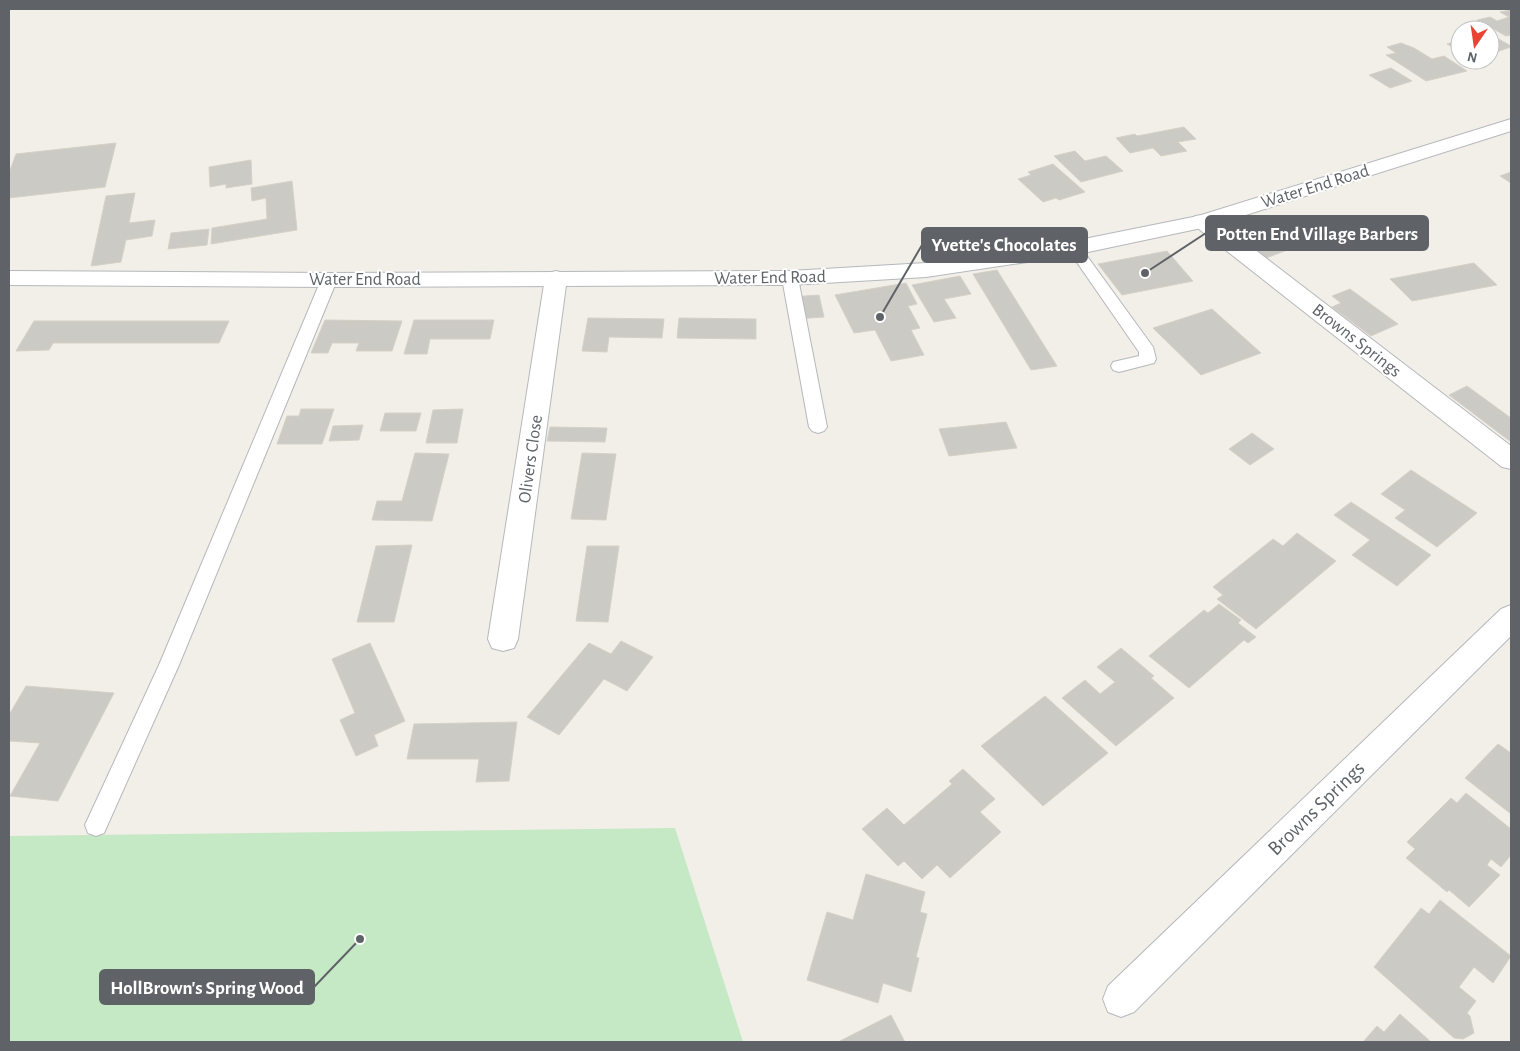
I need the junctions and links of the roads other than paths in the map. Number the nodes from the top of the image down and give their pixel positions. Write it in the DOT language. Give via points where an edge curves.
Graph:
graph roads {
  1 [pos="1511,125"];
  2 [pos="1203,221"];
  3 [pos="1074,248"];
  4 [pos="9,278"];
  5 [pos="556,278"];
  6 [pos="790,278"];
  7 [pos="329,280"];
  8 [pos="1119,366"];
  9 [pos="818,427"];
  10 [pos="1511,460"];
  11 [pos="1511,617"];
  12 [pos="504,639"];
  13 [pos="96,825"];
  14 [pos="1121,999"];
  1 -- 2 [label="street, Water End Road"];
  2 -- 3 [label="street, Water End Road"];
  2 -- 10 [label="street, Browns Springs"];
  3 -- 6 [label="street, Water End Road" via="926,270"];
  3 -- 8 [label="lane" via="1147,351 1148,359"];
  4 -- 7 [label="street, Water End Road"];
  5 -- 6 [label="street, Water End Road"];
  5 -- 7 [label="street, Water End Road"];
  5 -- 12 [label="street, Olivers Close"];
  6 -- 9 [label="lane"];
  7 -- 13 [label="lane" via="169,664"];
  11 -- 14 [label="street, Browns Springs"];
}
